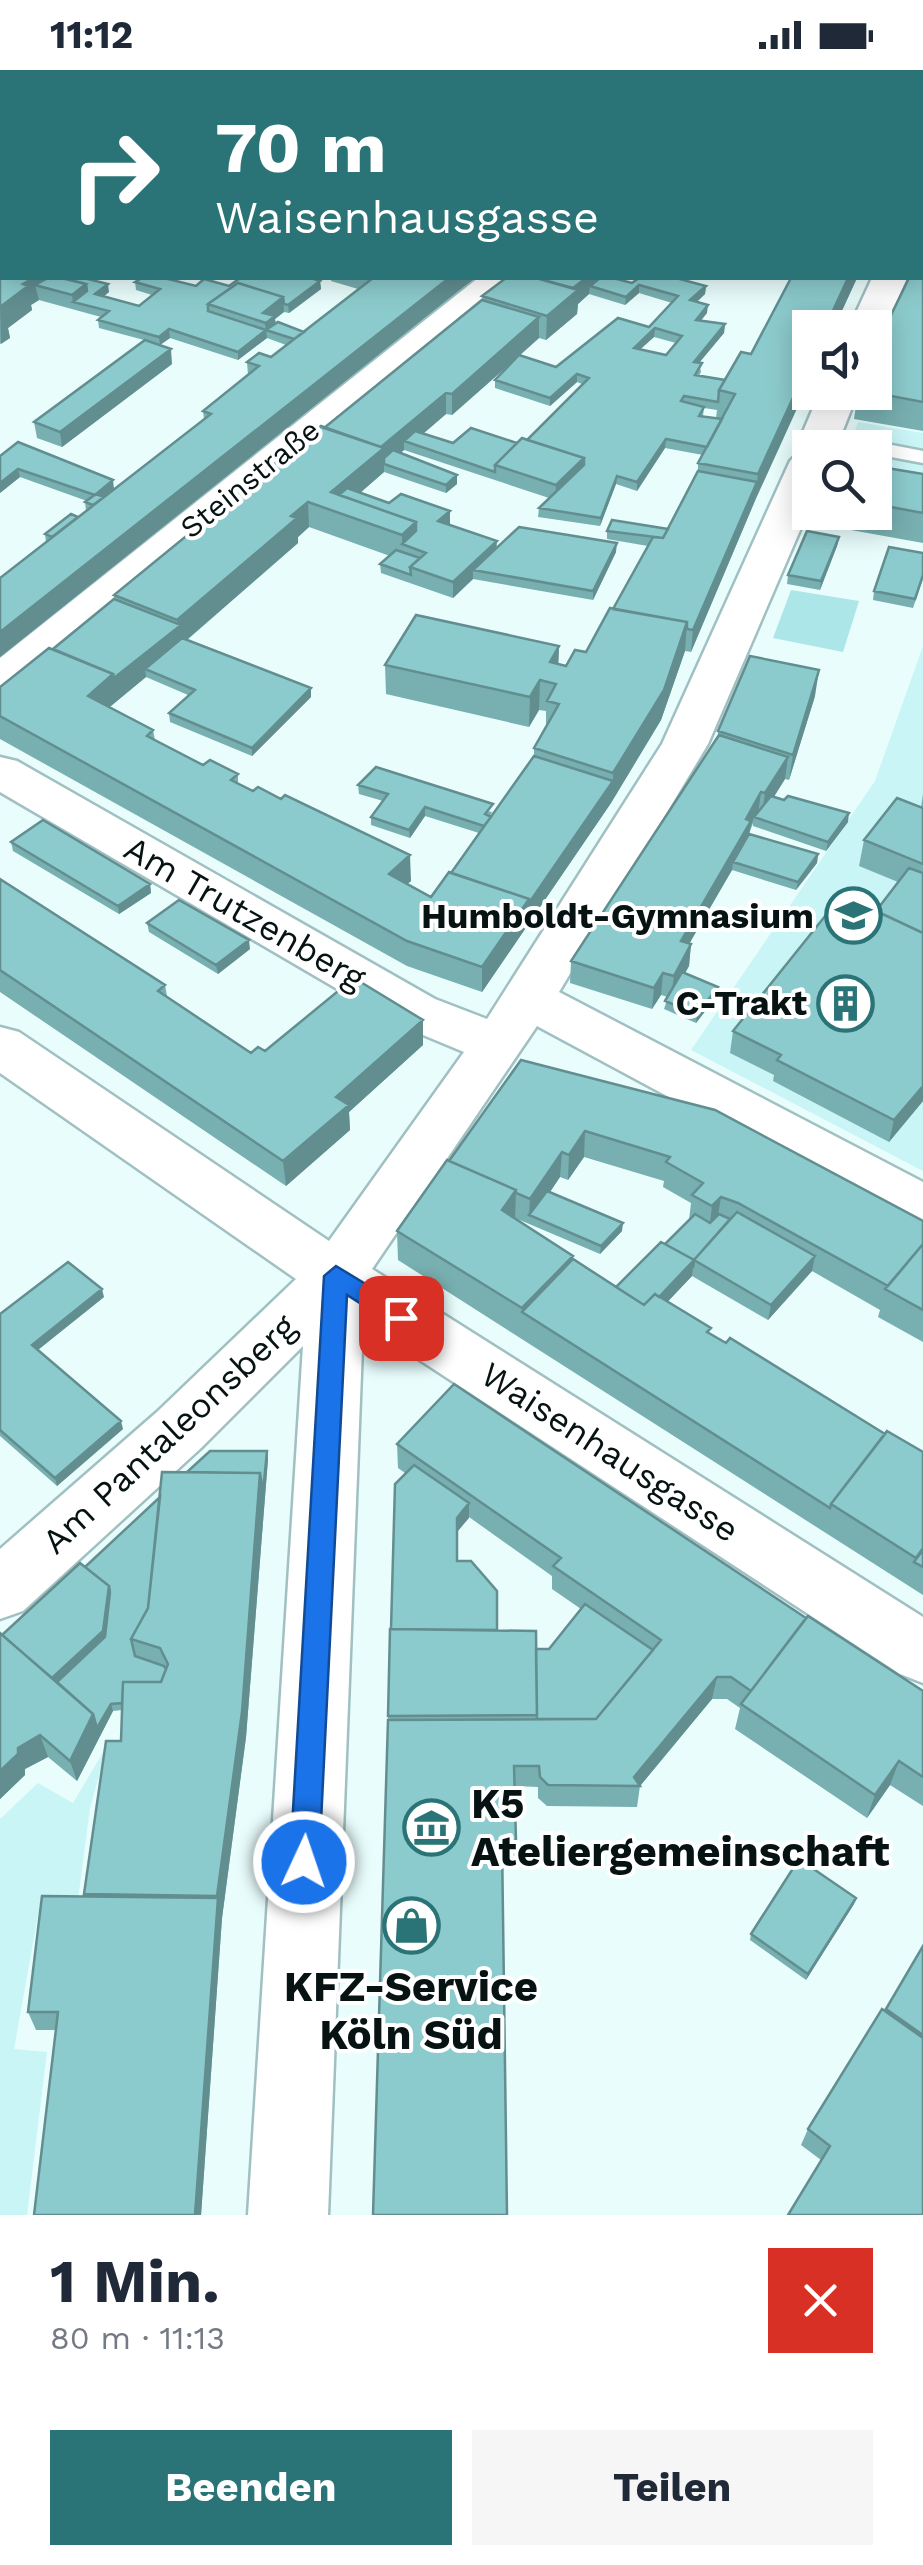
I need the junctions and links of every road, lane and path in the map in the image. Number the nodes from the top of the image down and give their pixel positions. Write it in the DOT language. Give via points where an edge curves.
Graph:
graph roads {
  1 [pos="497,280"];
  2 [pos="888,280"];
  3 [pos="875,310"];
  4 [pos="892,451"];
  5 [pos="923,457"];
  6 [pos="792,501"];
  7 [pos="0,680"];
  8 [pos="0,772"];
  9 [pos="529,999"];
  10 [pos="496,1044"];
  11 [pos="0,1046"];
  12 [pos="923,1208"];
  13 [pos="336,1276"];
  14 [pos="0,1590"];
  15 [pos="923,1653"];
  16 [pos="288,2215"];
  1 -- 7 [label="street, Steinstraße"];
  2 -- 3 [label="street"];
  4 -- 5 [label="lane"];
  6 -- 9 [label="street, Am Pantaleonsberg" via="685,744"];
  8 -- 10 [label="street, Am Trutzenberg" via="417,1012"];
  9 -- 10 [label="street, Am Pantaleonsberg"];
  9 -- 12 [label="street"];
  10 -- 13 [label="street, Am Pantaleonsberg"];
  11 -- 13 [label="street, Waisenhausgasse"];
  13 -- 14 [label="street, Am Pantaleonsberg" via="179,1430"];
  13 -- 15 [label="street, Waisenhausgasse"];
  13 -- 16 [label="street"];
}
